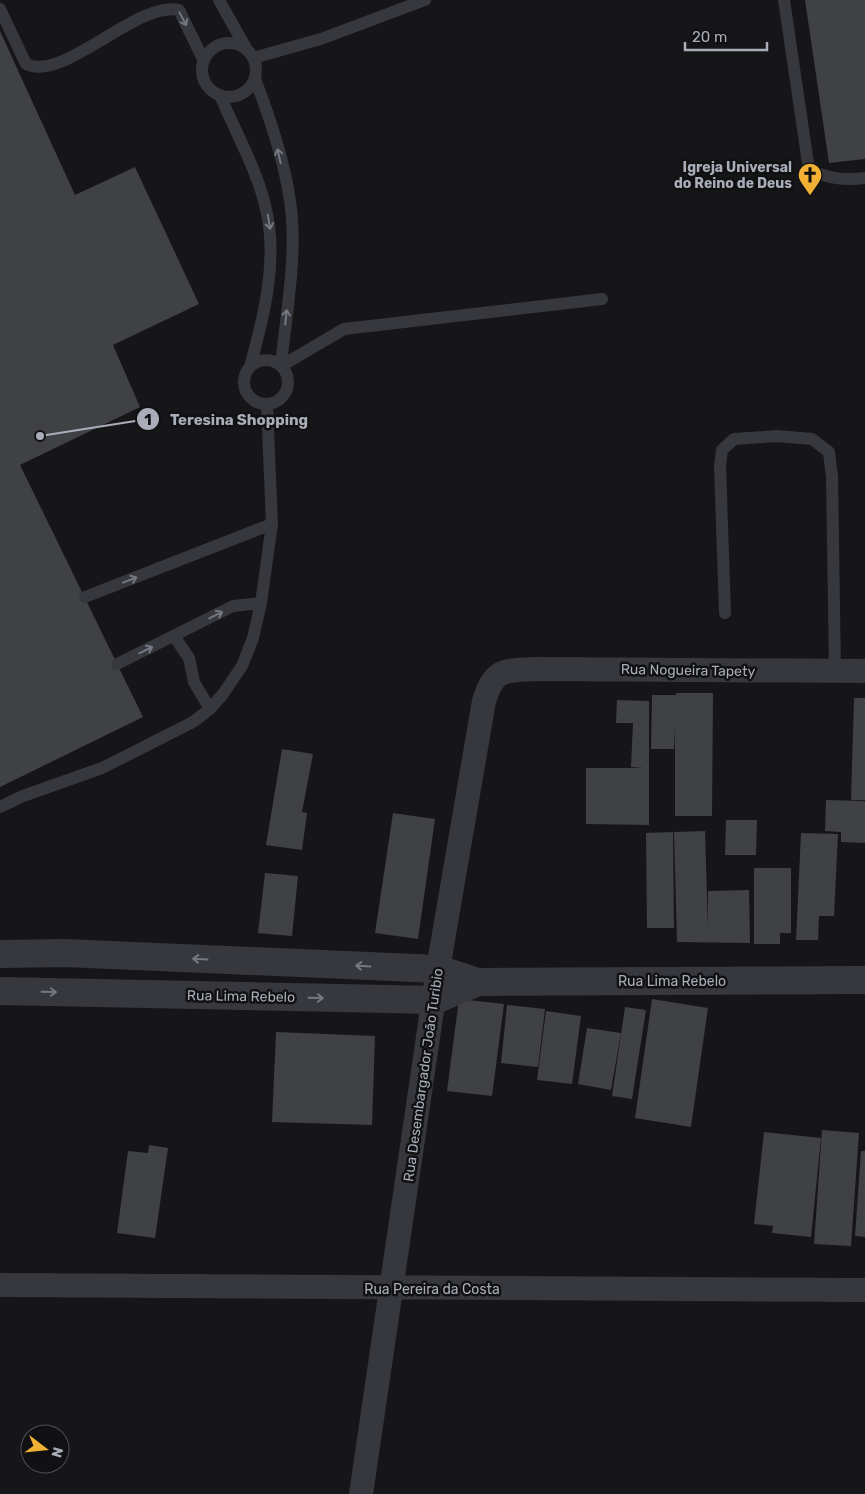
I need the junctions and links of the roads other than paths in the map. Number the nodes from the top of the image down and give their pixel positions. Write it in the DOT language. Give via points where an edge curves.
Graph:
graph roads {
  1 [pos="219,0"];
  2 [pos="425,0"];
  3 [pos="784,0"];
  4 [pos="0,9"];
  5 [pos="250,54"];
  6 [pos="204,61"];
  7 [pos="254,79"];
  8 [pos="220,95"];
  9 [pos="865,178"];
  10 [pos="602,298"];
  11 [pos="281,366"];
  12 [pos="250,367"];
  13 [pos="266,405"];
  14 [pos="272,524"];
  15 [pos="85,598"];
  16 [pos="261,603"];
  17 [pos="725,613"];
  18 [pos="174,636"];
  19 [pos="117,664"];
  20 [pos="511,670"];
  21 [pos="835,671"];
  22 [pos="865,672"];
  23 [pos="210,709"];
  24 [pos="0,807"];
  25 [pos="0,954"];
  26 [pos="438,969"];
  27 [pos="865,980"];
  28 [pos="478,982"];
  29 [pos="0,991"];
  30 [pos="435,1000"];
  31 [pos="0,1285"];
  32 [pos="392,1289"];
  33 [pos="865,1290"];
  34 [pos="361,1494"];
  1 -- 5 [label="lane"];
  2 -- 5 [label="lane" via="321,39"];
  3 -- 9 [label="lane" via="809,170 828,178"];
  4 -- 6 [label="lane, one-way" via="26,64 34,68 49,66 144,16 170,8 179,10"];
  5 -- 6 [label="lane" via="238,44 223,44 209,51"];
  5 -- 7 [label="lane" via="256,69"];
  6 -- 8 [label="lane" via="205,81"];
  7 -- 8 [label="lane" via="241,94"];
  11 -- 7 [label="lane, one-way" via="292,259 290,201 271,120"];
  8 -- 12 [label="lane, one-way" via="265,204 270,230 264,316"];
  10 -- 11 [label="lane" via="344,329"];
  11 -- 12 [label="lane" via="265,360"];
  11 -- 13 [label="lane" via="288,382 287,390 282,398"];
  12 -- 13 [label="lane" via="244,383 245,392 250,399"];
  13 -- 14 [label="lane"];
  15 -- 14 [label="lane, one-way"];
  14 -- 16 [label="lane"];
  18 -- 16 [label="lane, one-way" via="234,606"];
  16 -- 23 [label="lane" via="242,666"];
  17 -- 21 [label="lane" via="722,450 734,439 777,436 812,439 829,452 832,477"];
  19 -- 18 [label="lane, one-way"];
  18 -- 23 [label="lane" via="189,658 194,682"];
  20 -- 21 [label="street, Rua Nogueira Tapety"];
  20 -- 26 [label="street, Rua Desembargador João Turibio" via="498,674 490,682 484,701"];
  21 -- 22 [label="street, Rua Nogueira Tapety"];
  23 -- 24 [label="lane" via="193,722 102,768"];
  26 -- 25 [label="street, Rua Lima Rebelo, one-way" via="65,953"];
  26 -- 28 [label="street, Rua Lima Rebelo"];
  26 -- 30 [label="street, Rua Desembargador João Turibio"];
  27 -- 28 [label="street, Rua Lima Rebelo"];
  28 -- 30 [label="street, Rua Lima Rebelo"];
  29 -- 30 [label="street, Rua Lima Rebelo, one-way"];
  30 -- 32 [label="street, Rua Desembargador João Turibio"];
  31 -- 32 [label="street, Rua Pereira da Costa"];
  32 -- 33 [label="street, Rua Pereira da Costa"];
  32 -- 34 [label="street, Rua Desembargador João Turibio"];
}
